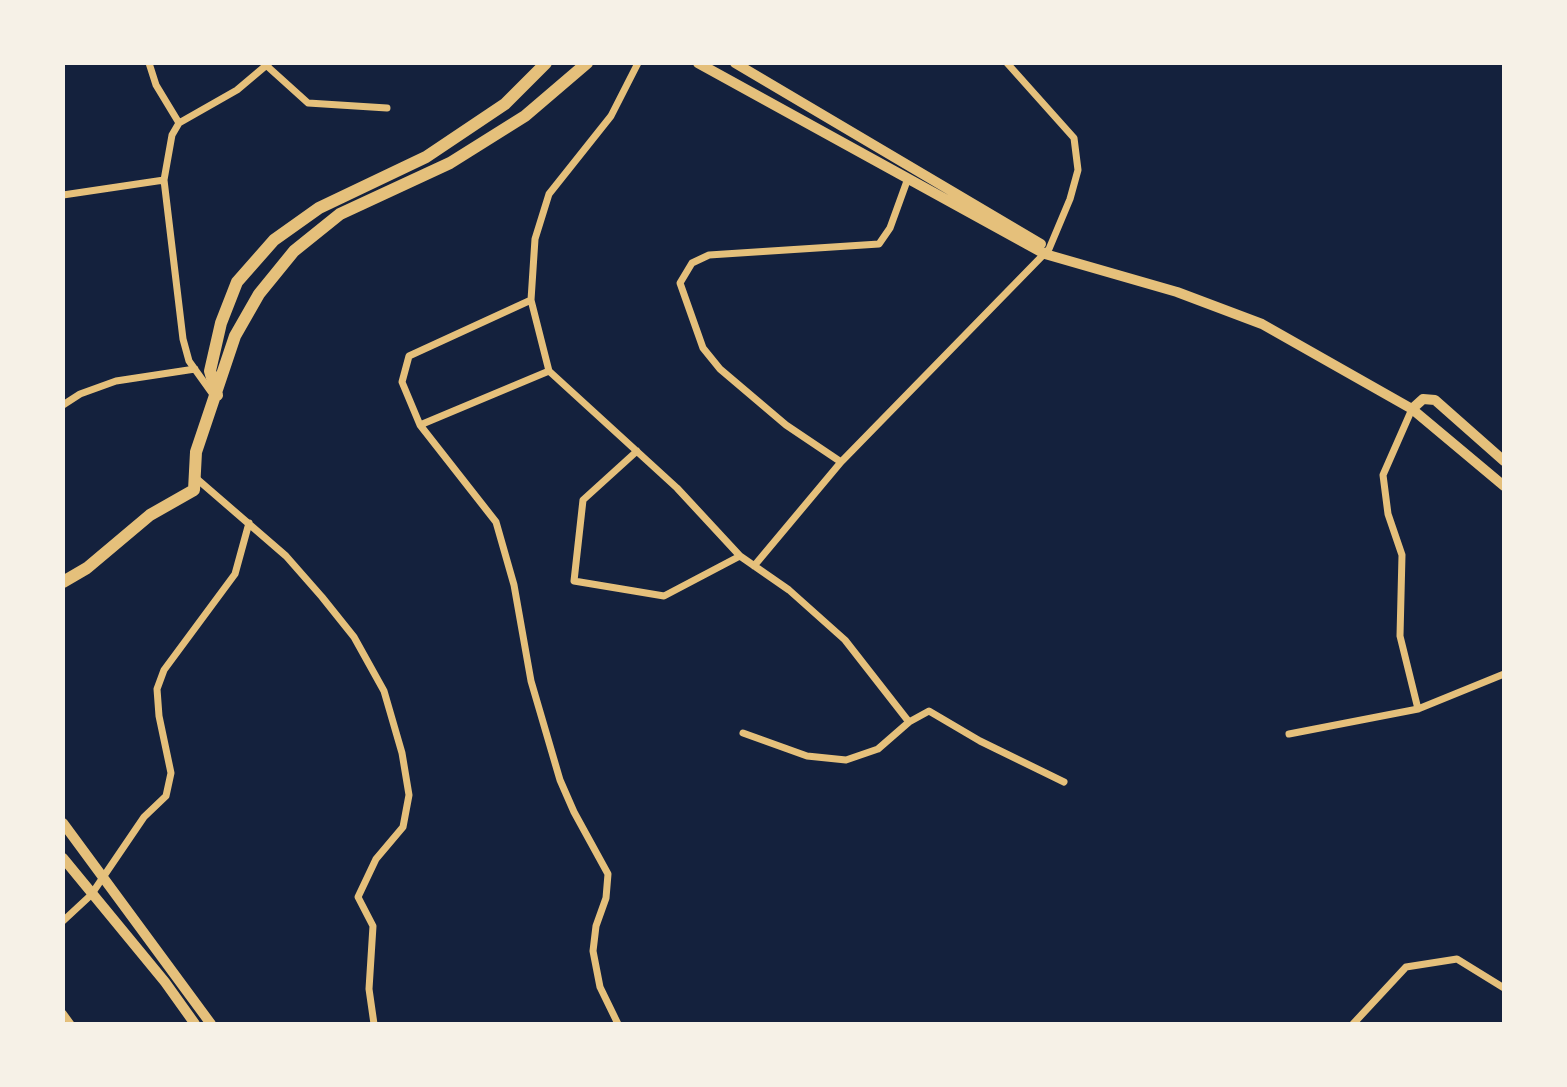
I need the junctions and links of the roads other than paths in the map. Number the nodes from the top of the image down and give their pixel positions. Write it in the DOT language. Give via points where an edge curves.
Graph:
graph roads {
  1 [pos="149,63"];
  2 [pos="546,63"];
  3 [pos="587,63"];
  4 [pos="638,63"];
  5 [pos="698,63"];
  6 [pos="735,63"];
  7 [pos="1007,63"];
  8 [pos="268,64"];
  9 [pos="387,108"];
  10 [pos="179,123"];
  11 [pos="164,180"];
  12 [pos="907,181"];
  13 [pos="63,195"];
  14 [pos="1047,251"];
  15 [pos="531,300"];
  16 [pos="195,369"];
  17 [pos="549,371"];
  18 [pos="216,396"];
  19 [pos="63,405"];
  20 [pos="1412,409"];
  21 [pos="420,425"];
  22 [pos="637,451"];
  23 [pos="1504,461"];
  24 [pos="841,462"];
  25 [pos="197,479"];
  26 [pos="1504,486"];
  27 [pos="249,523"];
  28 [pos="740,556"];
  29 [pos="754,566"];
  30 [pos="63,582"];
  31 [pos="1504,674"];
  32 [pos="1418,709"];
  33 [pos="909,722"];
  34 [pos="743,733"];
  35 [pos="1289,734"];
  36 [pos="1064,782"];
  37 [pos="63,823"];
  38 [pos="63,858"];
  39 [pos="103,874"];
  40 [pos="91,895"];
  41 [pos="63,921"];
  42 [pos="1504,988"];
  43 [pos="63,1013"];
  44 [pos="71,1024"];
  45 [pos="195,1024"];
  46 [pos="211,1024"];
  47 [pos="374,1024"];
  48 [pos="618,1024"];
  49 [pos="1353,1024"];
  1 -- 10 [label="street" via="156,85"];
  2 -- 18 [label="main road" via="505,104 426,157 319,208 274,240 237,282 221,323 210,371"];
  3 -- 18 [label="main road" via="525,116 450,163 340,214 294,251 259,294 235,336"];
  4 -- 15 [label="street" via="611,116 549,194 535,239"];
  5 -- 12 [label="main road"];
  6 -- 14 [label="main road"];
  7 -- 14 [label="street" via="1074,138 1078,170"];
  8 -- 9 [label="street" via="308,103"];
  8 -- 10 [label="street" via="237,90"];
  10 -- 11 [label="street" via="172,135"];
  11 -- 13 [label="street"];
  11 -- 16 [label="street" via="179,321"];
  12 -- 14 [label="main road"];
  12 -- 24 [label="street" via="890,228 879,244 709,255 692,263 680,283 702,348 720,369 786,425"];
  14 -- 20 [label="main road" via="1262,324"];
  14 -- 24 [label="street"];
  15 -- 17 [label="street"];
  15 -- 21 [label="street" via="409,356 402,382"];
  16 -- 18 [label="street"];
  16 -- 19 [label="street" via="116,381"];
  17 -- 21 [label="street"];
  17 -- 22 [label="street"];
  18 -- 25 [label="main road" via="197,452"];
  20 -- 23 [label="main road" via="1423,399 1435,400"];
  20 -- 26 [label="main road"];
  20 -- 32 [label="street" via="1383,475 1388,514 1402,555 1401,636"];
  21 -- 48 [label="street" via="496,522 514,585 531,681 560,780 608,874 593,951 600,988"];
  22 -- 28 [label="street"];
  22 -- 28 [label="street" via="583,500 574,581 664,596"];
  24 -- 29 [label="street"];
  25 -- 27 [label="street"];
  25 -- 30 [label="main road" via="194,490 150,515 87,568"];
  27 -- 39 [label="street" via="235,574 164,670 157,689 171,773 166,796"];
  27 -- 47 [label="street" via="286,556 354,637 384,691 402,753 409,795 403,827 376,859 358,897 373,926 369,989"];
  28 -- 29 [label="street"];
  29 -- 33 [label="street" via="845,640"];
  31 -- 32 [label="street"];
  32 -- 35 [label="street"];
  33 -- 34 [label="street" via="878,749 846,760 807,756"];
  33 -- 36 [label="street" via="929,710"];
  37 -- 39 [label="street"];
  38 -- 40 [label="street"];
  39 -- 40 [label="street"];
  39 -- 46 [label="street"];
  40 -- 41 [label="street"];
  40 -- 45 [label="street"];
  42 -- 49 [label="street" via="1457,959 1406,967"];
  43 -- 44 [label="street"];
}
